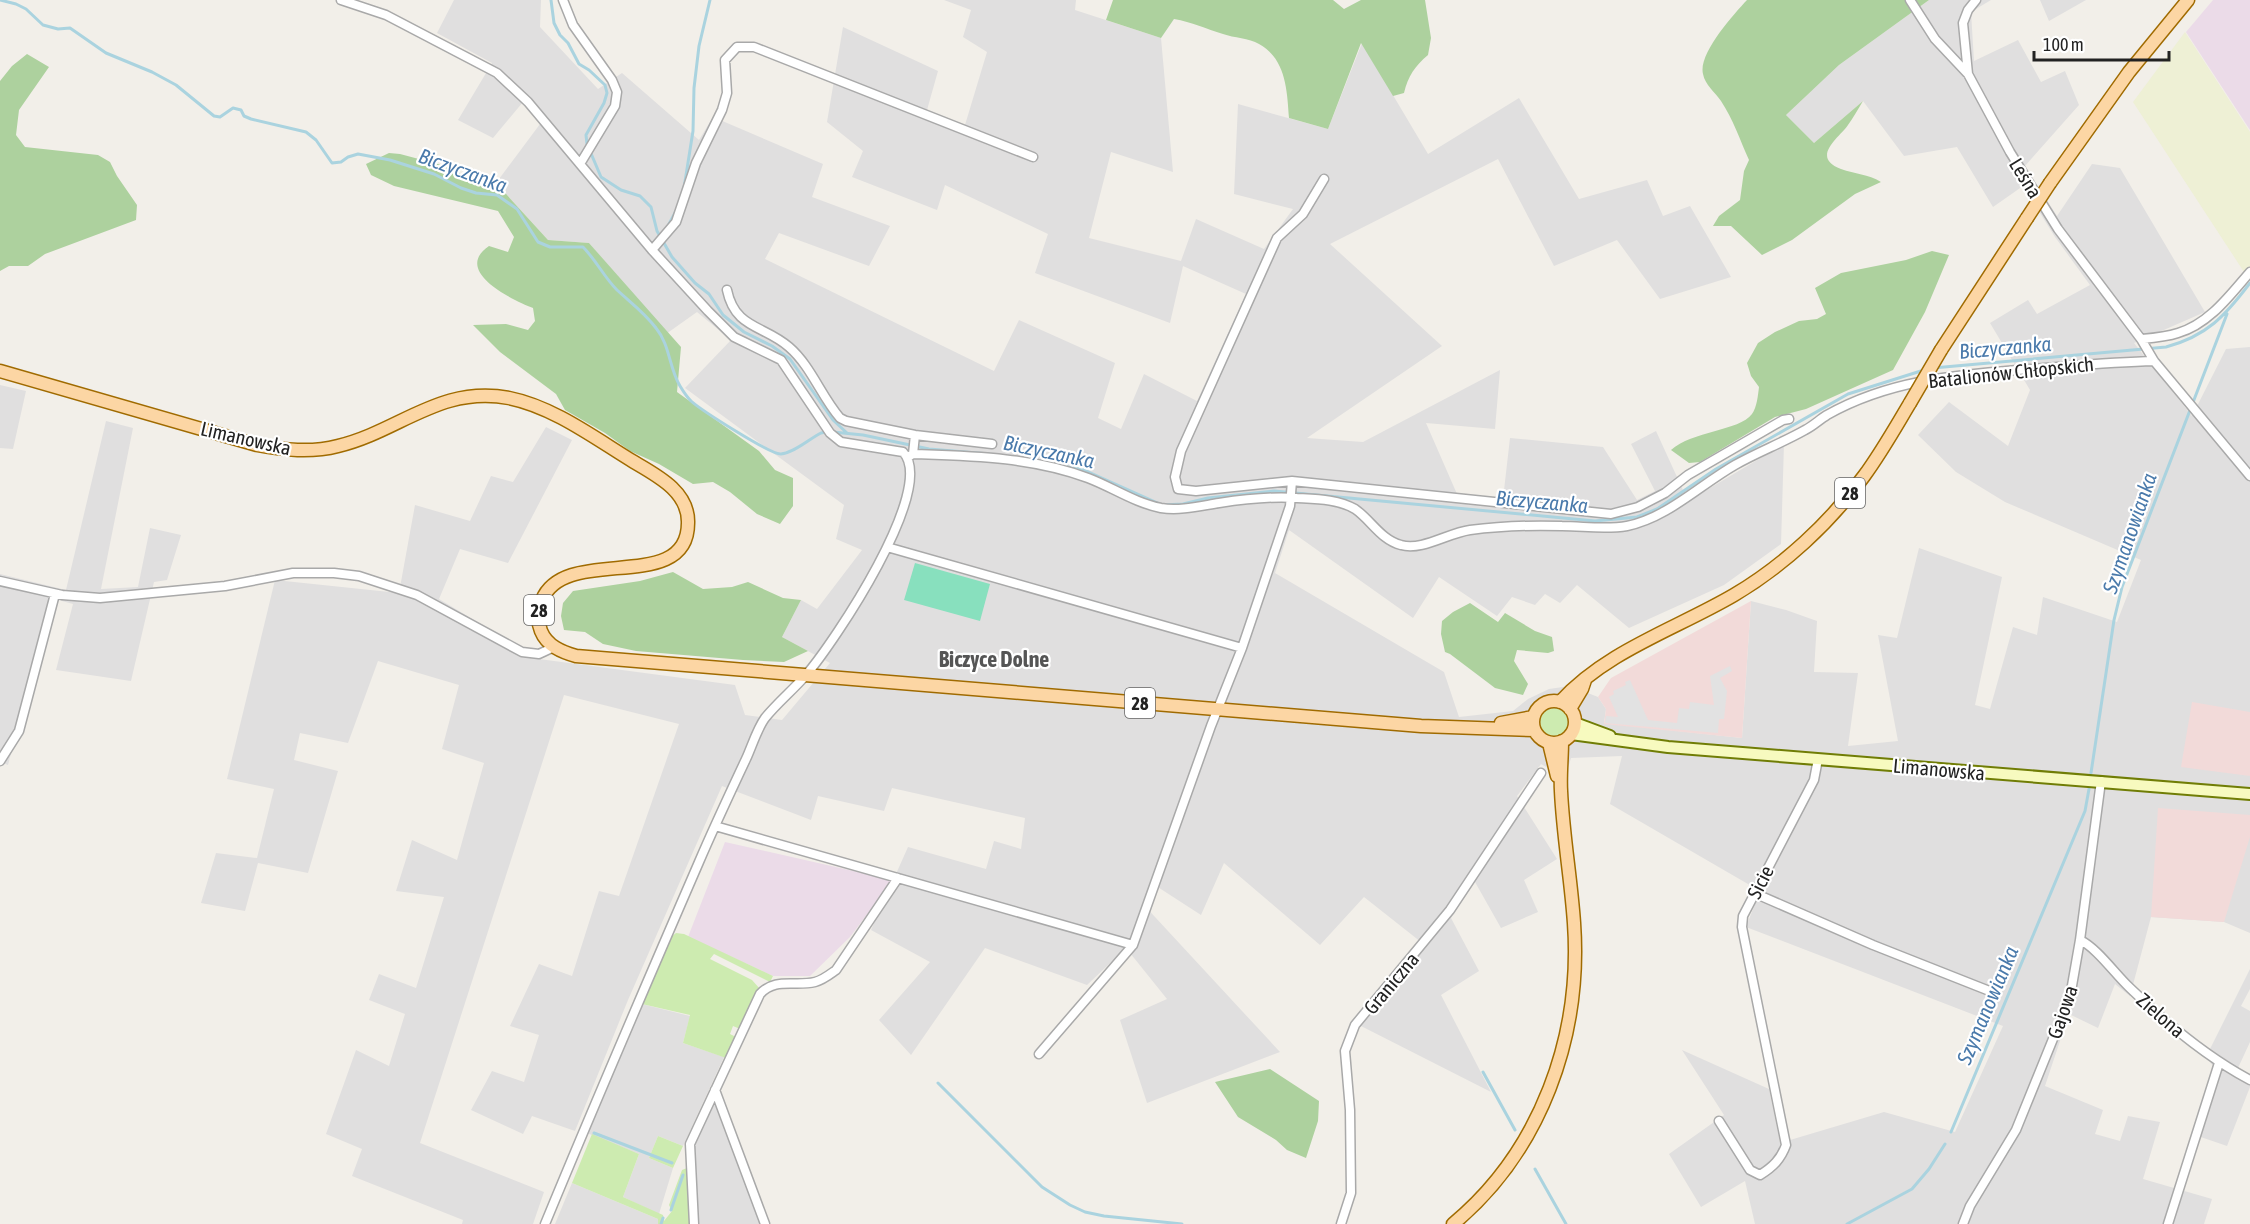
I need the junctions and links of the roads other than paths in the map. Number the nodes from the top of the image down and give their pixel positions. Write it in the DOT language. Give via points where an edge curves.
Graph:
graph roads {
  1 [pos="341,0"];
  2 [pos="563,0"];
  3 [pos="1910,0"];
  4 [pos="1976,0"];
  5 [pos="2188,0"];
  6 [pos="1968,74"];
  7 [pos="1033,158"];
  8 [pos="580,164"];
  9 [pos="1324,179"];
  10 [pos="652,250"];
  11 [pos="2250,272"];
  12 [pos="727,290"];
  13 [pos="2141,339"];
  14 [pos="789,346"];
  15 [pos="2152,358"];
  16 [pos="781,360"];
  17 [pos="0,370"];
  18 [pos="1789,419"];
  19 [pos="992,444"];
  20 [pos="912,448"];
  21 [pos="2250,476"];
  22 [pos="1293,481"];
  23 [pos="1292,497"];
  24 [pos="886,548"];
  25 [pos="0,581"];
  26 [pos="55,594"];
  27 [pos="554,647"];
  28 [pos="1242,648"];
  29 [pos="805,676"];
  30 [pos="1565,705"];
  31 [pos="1219,709"];
  32 [pos="1534,723"];
  33 [pos="1564,735"];
  34 [pos="1818,759"];
  35 [pos="0,761"];
  36 [pos="1541,773"];
  37 [pos="2101,781"];
  38 [pos="2250,794"];
  39 [pos="715,826"];
  40 [pos="898,878"];
  41 [pos="1754,893"];
  42 [pos="2080,940"];
  43 [pos="1133,945"];
  44 [pos="1992,992"];
  45 [pos="1039,1054"];
  46 [pos="2219,1063"];
  47 [pos="2250,1080"];
  48 [pos="715,1090"];
  49 [pos="1719,1121"];
  50 [pos="545,1224"];
  51 [pos="694,1224"];
  52 [pos="765,1224"];
  53 [pos="1341,1224"];
  54 [pos="1453,1224"];
  55 [pos="1963,1224"];
  56 [pos="2168,1224"];
  1 -- 8 [label="street" via="386,15 497,73 528,102"];
  2 -- 8 [label="street" via="573,25 617,92 615,106"];
  3 -- 6 [label="street" via="1935,39"];
  4 -- 6 [label="street, Leśna" via="1963,23"];
  5 -- 30 [label="main road, 28, bridge" via="2113,92 2050,183 1863,478 1842,503 1773,568 1735,594 1617,657 1585,680 1582,690"];
  6 -- 13 [label="street, Leśna" via="2058,229"];
  7 -- 10 [label="street" via="754,47 736,47 725,60 727,93 722,110 696,163 676,222"];
  8 -- 10 [label="street"];
  9 -- 22 [label="street" via="1303,214 1277,238 1181,451 1175,477 1178,489 1196,491"];
  10 -- 16 [label="street" via="734,337"];
  11 -- 13 [label="street" via="2195,326 2179,333"];
  12 -- 14 [label="street" via="729,303 740,318"];
  13 -- 15 [label="street"];
  14 -- 16 [label="street"];
  14 -- 20 [label="street" via="840,418"];
  15 -- 21 [label="street"];
  15 -- 23 [label="street, Batalionów Chłopskich" via="1958,375 1900,386 1826,416 1736,464 1662,512 1629,525 1482,528 1411,547 1387,540 1347,505"];
  16 -- 20 [label="street" via="840,442 903,452"];
  17 -- 27 [label="main road, Limanowska / 28" via="237,439 307,451 337,447 441,402 475,395 510,398 540,408 659,477 677,493 687,513 687,536 676,552 658,562 567,575 555,582 543,596 538,613 543,635"];
  18 -- 22 [label="street" via="1688,475 1665,493 1638,507 1611,514"];
  19 -- 20 [label="street"];
  20 -- 23 [label="street, Batalionów Chłopskich" via="983,456 1087,477 1161,508"];
  20 -- 24 [label="street" via="907,500"];
  22 -- 23 [label="street"];
  23 -- 28 [label="street"];
  24 -- 28 [label="street"];
  24 -- 29 [label="street" via="864,592"];
  25 -- 26 [label="street"];
  26 -- 27 [label="street" via="100,598 225,586 293,573 334,573 360,576 401,589 522,652 538,654"];
  26 -- 35 [label="street" via="19,731"];
  27 -- 29 [label="main road, 28" via="593,659"];
  28 -- 31 [label="street"];
  29 -- 31 [label="main road, 28"];
  29 -- 39 [label="street" via="765,718"];
  30 -- 32 [label="main road, 28" via="1551,701 1542,704"];
  30 -- 33 [label="main road"];
  31 -- 32 [label="main road, 28" via="1436,727"];
  31 -- 43 [label="street"];
  32 -- 33 [label="main road" via="1540,738"];
  33 -- 34 [label="main road, Limanowska"];
  33 -- 54 [label="main road" via="1561,790 1575,957 1561,1059 1514,1158"];
  34 -- 37 [label="main road, Limanowska"];
  34 -- 41 [label="street, Sicie" via="1814,780"];
  36 -- 53 [label="street, Graniczna" via="1450,910 1350,1034 1345,1051 1351,1193"];
  37 -- 38 [label="main road, Limanowska"];
  37 -- 42 [label="street, Gajowa"];
  39 -- 40 [label="street"];
  39 -- 50 [label="street"];
  40 -- 43 [label="street"];
  40 -- 48 [label="street" via="836,970 812,982 769,986 760,994"];
  41 -- 44 [label="street"];
  41 -- 49 [label="street, Sicie" via="1743,915 1742,927 1786,1145 1781,1157 1760,1175 1750,1170"];
  42 -- 46 [label="street, Zielona" via="2167,1022"];
  42 -- 55 [label="street, Gajowa" via="2070,997 2046,1059 2016,1131"];
  43 -- 45 [label="street"];
  46 -- 47 [label="street, Zielona"];
  46 -- 56 [label="street"];
  48 -- 51 [label="street" via="689,1148"];
  48 -- 52 [label="street"];
}
